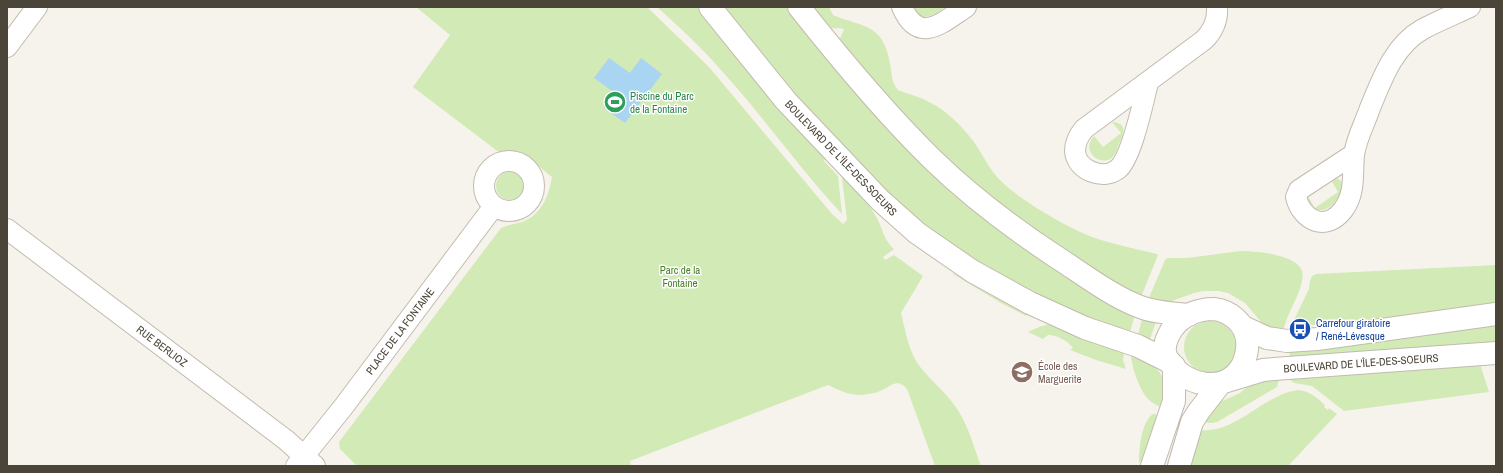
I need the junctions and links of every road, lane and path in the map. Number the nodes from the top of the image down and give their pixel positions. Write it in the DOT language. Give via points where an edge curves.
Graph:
graph roads {
  1 [pos="37,7"];
  2 [pos="710,7"];
  3 [pos="799,7"];
  4 [pos="902,7"];
  5 [pos="966,7"];
  6 [pos="1217,7"];
  7 [pos="1470,7"];
  8 [pos="7,47"];
  9 [pos="1148,83"];
  10 [pos="1354,154"];
  11 [pos="494,206"];
  12 [pos="7,229"];
  13 [pos="1496,314"];
  14 [pos="1189,315"];
  15 [pos="1243,327"];
  16 [pos="1496,353"];
  17 [pos="1172,364"];
  18 [pos="1223,382"];
  19 [pos="305,463"];
  20 [pos="1152,466"];
  21 [pos="1179,466"];
  1 -- 8 [label="street"];
  2 -- 17 [label="street, BOULEVARD DE L'ÎLE-DES-SOEURS" via="786,102 880,200 917,233 972,271 1030,303 1084,328 1138,346"];
  3 -- 14 [label="street" via="900,127 933,160 997,214 1063,262 1126,300 1152,311"];
  4 -- 5 [label="street" via="914,24 925,29 934,28"];
  6 -- 9 [label="street" via="1216,20 1208,36"];
  7 -- 10 [label="street" via="1423,29 1396,53 1378,89"];
  11 -- 19 [label="street, PLACE DE LA FONTAINE" via="344,406"];
  12 -- 19 [label="street, RUE BERLIOZ" via="286,440"];
  13 -- 15 [label="street" via="1299,341 1267,338"];
  14 -- 15 [label="street" via="1204,310 1220,310 1232,316"];
  14 -- 17 [label="street" via="1175,326 1166,341 1166,354"];
  15 -- 18 [label="street" via="1247,340 1245,360 1237,372"];
  16 -- 18 [label="street, BOULEVARD DE L'ÎLE-DES-SOEURS" via="1263,370"];
  17 -- 18 [label="street" via="1183,375 1196,382 1211,385"];
  17 -- 20 [label="street" via="1174,401"];
  18 -- 21 [label="street" via="1192,422"];
}
